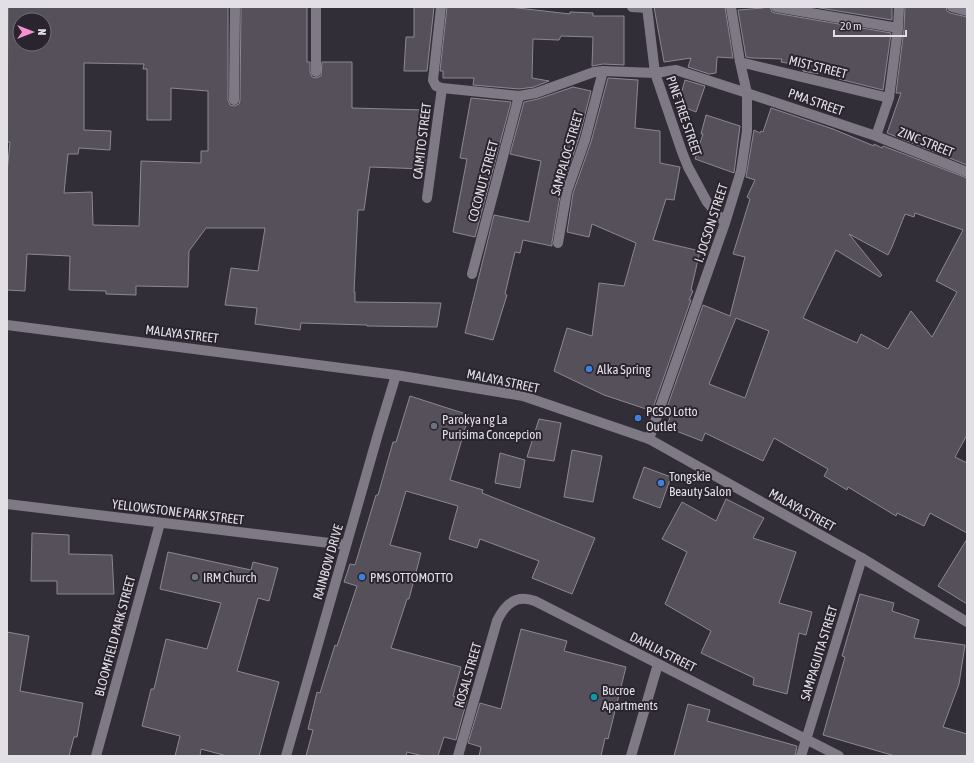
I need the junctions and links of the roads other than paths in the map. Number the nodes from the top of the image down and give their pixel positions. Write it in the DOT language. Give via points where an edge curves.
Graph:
graph roads {
  1 [pos="235,7"];
  2 [pos="316,7"];
  3 [pos="441,7"];
  4 [pos="632,7"];
  5 [pos="647,7"];
  6 [pos="731,7"];
  7 [pos="776,7"];
  8 [pos="899,7"];
  9 [pos="952,7"];
  10 [pos="967,11"];
  11 [pos="898,28"];
  12 [pos="740,62"];
  13 [pos="603,71"];
  14 [pos="316,72"];
  15 [pos="655,73"];
  16 [pos="439,87"];
  17 [pos="747,93"];
  18 [pos="519,96"];
  19 [pos="889,98"];
  20 [pos="234,100"];
  21 [pos="876,136"];
  22 [pos="967,172"];
  23 [pos="427,198"];
  24 [pos="725,223"];
  25 [pos="558,243"];
  26 [pos="472,274"];
  27 [pos="7,325"];
  28 [pos="396,375"];
  29 [pos="649,439"];
  30 [pos="7,504"];
  31 [pos="160,523"];
  32 [pos="346,545"];
  33 [pos="862,558"];
  34 [pos="507,604"];
  35 [pos="967,622"];
  36 [pos="658,664"];
  37 [pos="806,738"];
  38 [pos="96,756"];
  39 [pos="286,756"];
  40 [pos="458,756"];
  41 [pos="631,756"];
  42 [pos="801,756"];
  43 [pos="839,756"];
  1 -- 20 [label="street"];
  2 -- 14 [label="street"];
  3 -- 16 [label="street, CAIMITO STREET" via="433,80"];
  4 -- 5 [label="street"];
  5 -- 15 [label="street, PINE TREE STREET"];
  6 -- 12 [label="street, I. JOCSON STREET"];
  7 -- 11 [label="street"];
  8 -- 11 [label="street"];
  9 -- 10 [label="street"];
  11 -- 19 [label="street"];
  12 -- 17 [label="street, I. JOCSON STREET"];
  12 -- 19 [label="street, MIST STREET"];
  13 -- 15 [label="street, PMA STREET"];
  13 -- 18 [label="street, PMA STREET"];
  13 -- 25 [label="street, SAMPALOC STREET" via="585,140 567,191"];
  15 -- 17 [label="street, PMA STREET" via="676,70"];
  15 -- 24 [label="street, PINE TREE STREET" via="688,167 707,202"];
  16 -- 18 [label="street, PMA STREET"];
  16 -- 23 [label="street, CAIMITO STREET"];
  17 -- 21 [label="street, PMA STREET"];
  17 -- 24 [label="street, I. JOCSON STREET" via="747,131 741,172"];
  18 -- 26 [label="street, COCONUT STREET"];
  19 -- 21 [label="street"];
  21 -- 22 [label="street, ZINC STREET"];
  24 -- 29 [label="street, I. JOCSON STREET"];
  27 -- 28 [label="street, MALAYA STREET"];
  28 -- 29 [label="street, MALAYA STREET" via="523,396"];
  28 -- 32 [label="street, RAINBOW DRIVE"];
  29 -- 33 [label="street, MALAYA STREET"];
  30 -- 31 [label="street, YELLOWSTONE PARK STREET"];
  31 -- 32 [label="street, YELLOWSTONE PARK STREET"];
  31 -- 38 [label="street, BLOOMFIELD PARK STREET"];
  32 -- 39 [label="street, RAINBOW DRIVE"];
  33 -- 35 [label="street, MALAYA STREET"];
  33 -- 37 [label="street, SAMPAGUITA STREET"];
  34 -- 36 [label="street, DAHLIA STREET" via="519,599 530,599"];
  34 -- 40 [label="street, ROSAL STREET" via="497,621"];
  36 -- 37 [label="street, DAHLIA STREET"];
  36 -- 41 [label="street"];
  37 -- 42 [label="street, SAMPAGUITA STREET"];
  37 -- 43 [label="street, DAHLIA STREET"];
}
